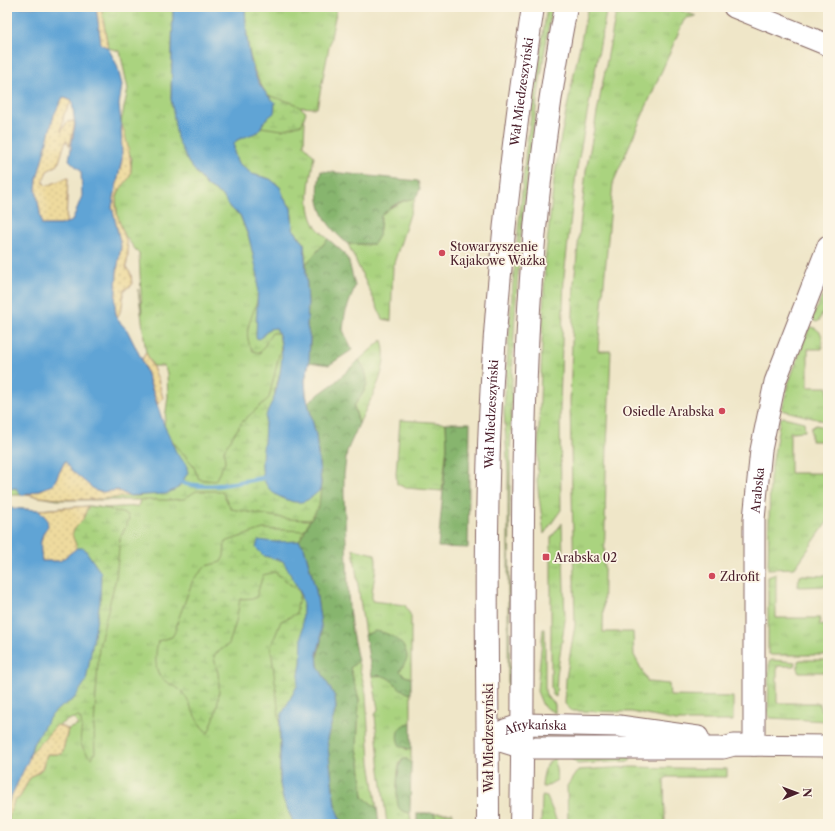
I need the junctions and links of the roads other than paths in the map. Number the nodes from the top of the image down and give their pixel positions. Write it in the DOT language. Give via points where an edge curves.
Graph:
graph roads {
  1 [pos="533,7"];
  2 [pos="566,7"];
  3 [pos="734,7"];
  4 [pos="828,45"];
  5 [pos="828,246"];
  6 [pos="523,724"];
  7 [pos="488,737"];
  8 [pos="744,745"];
  9 [pos="828,746"];
  10 [pos="523,748"];
  11 [pos="488,824"];
  12 [pos="521,824"];
  1 -- 7 [label="main road, Wał Miedzeszyński" via="508,184 493,364 487,535"];
  2 -- 6 [label="main road" via="545,142 530,291 523,502"];
  3 -- 4 [label="street"];
  5 -- 8 [label="street, Arabska" via="775,382 761,450 754,519"];
  6 -- 7 [label="street, Afrykańska"];
  6 -- 8 [label="street, Afrykańska" via="619,726"];
  6 -- 10 [label="main road"];
  7 -- 10 [label="street, Afrykańska"];
  7 -- 11 [label="main road, Wał Miedzeszyński"];
  8 -- 9 [label="street, Afrykańska"];
  8 -- 10 [label="street, Afrykańska" via="723,748"];
  10 -- 12 [label="main road"];
}
